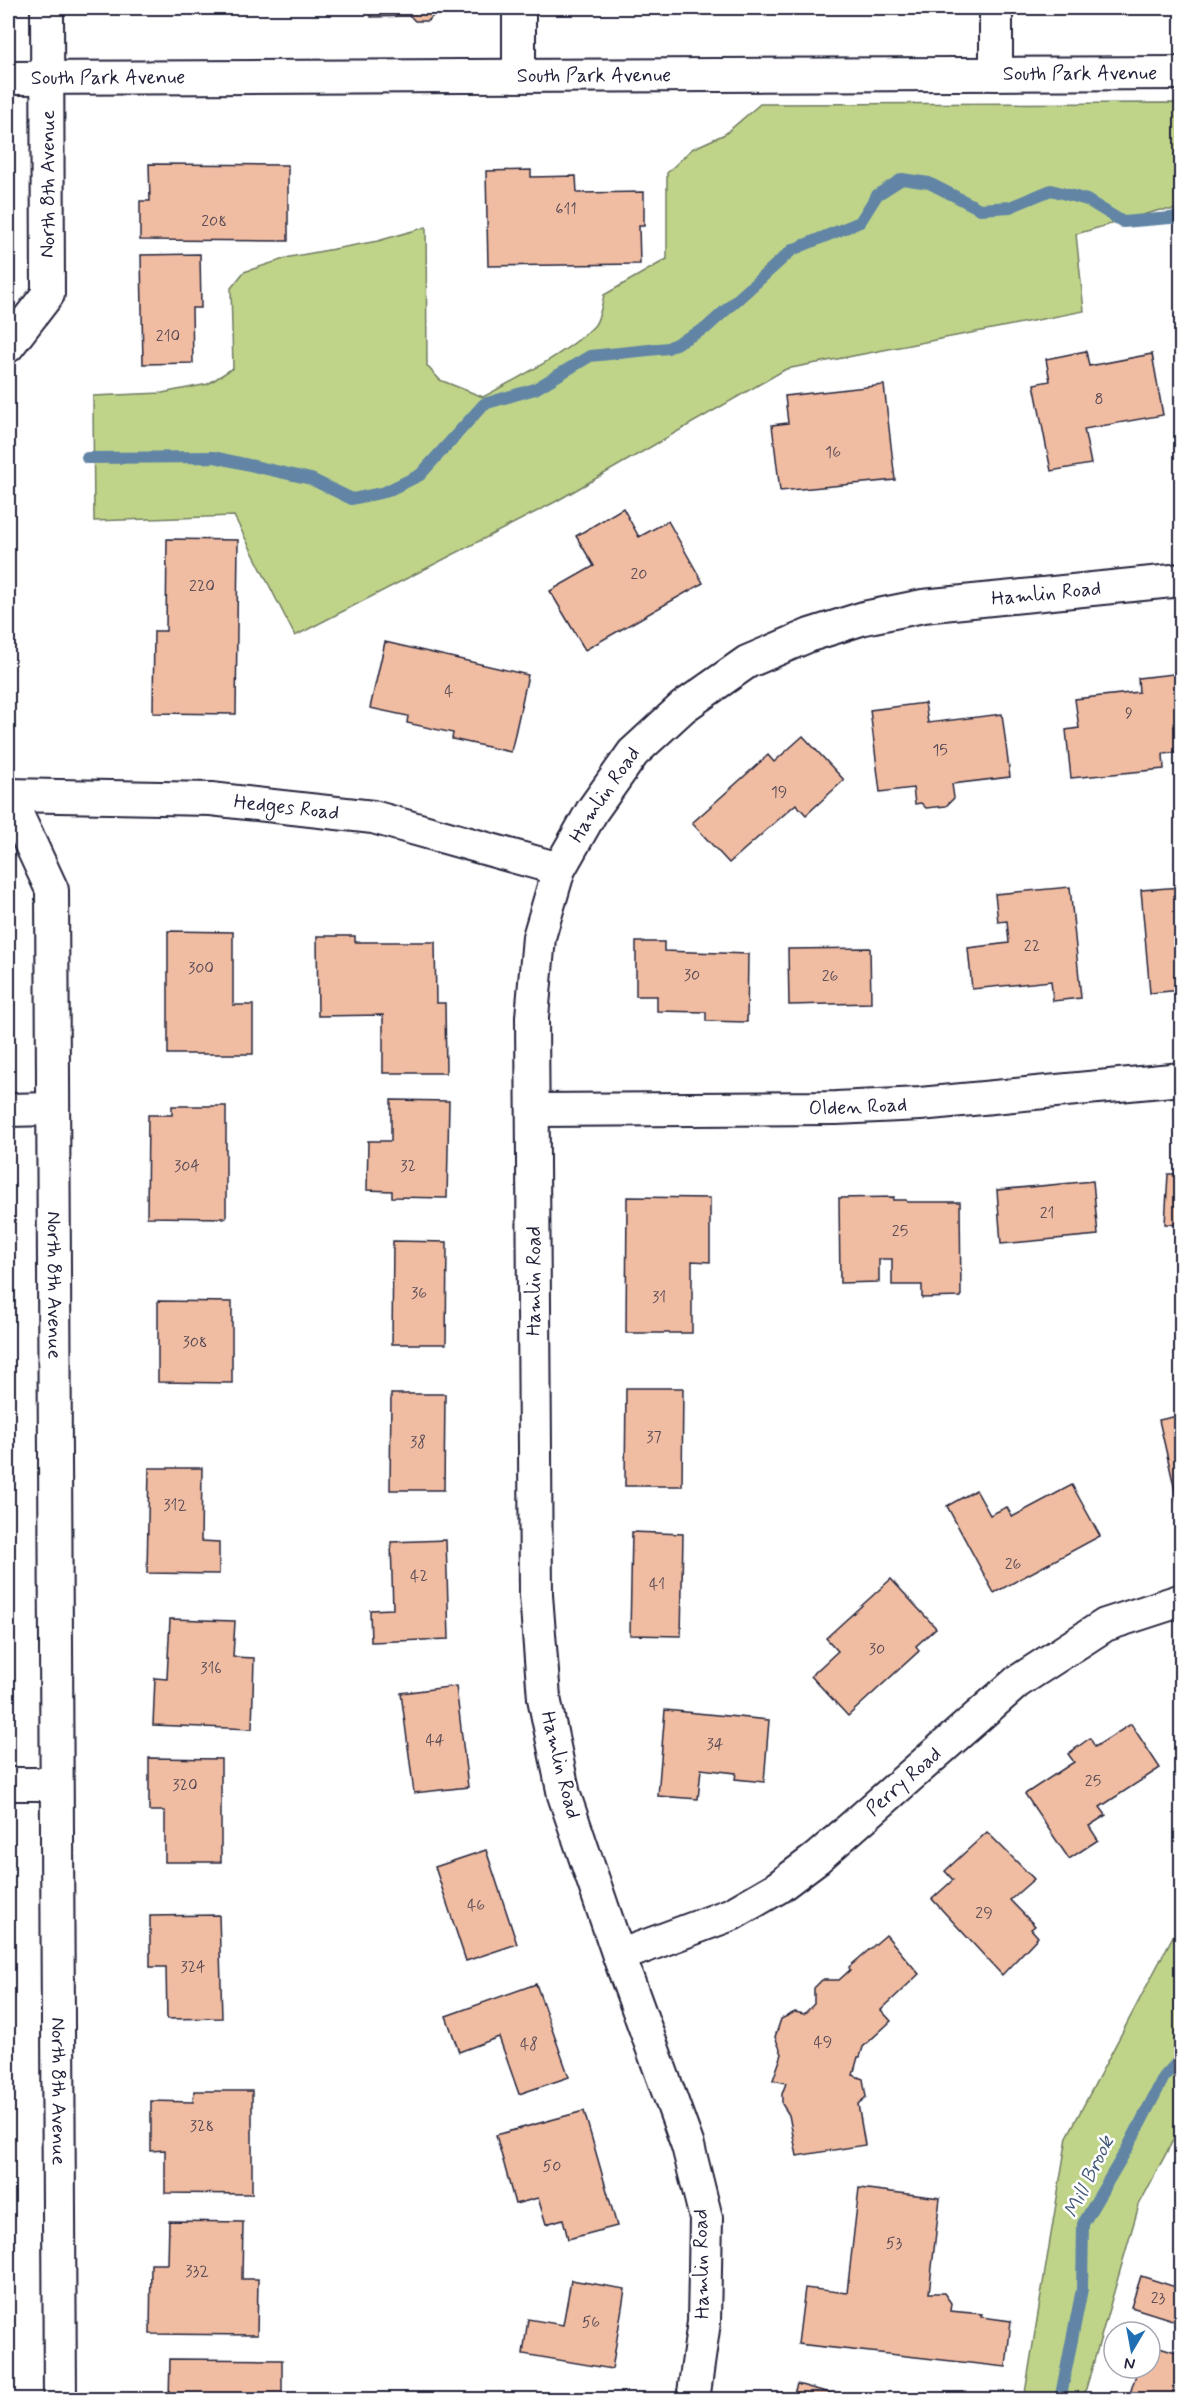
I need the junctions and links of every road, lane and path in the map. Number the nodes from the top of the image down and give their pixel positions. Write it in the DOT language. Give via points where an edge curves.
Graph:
graph roads {
  1 [pos="47,8"];
  2 [pos="519,8"];
  3 [pos="996,8"];
  4 [pos="1182,73"];
  5 [pos="996,74"];
  6 [pos="519,75"];
  7 [pos="8,78"];
  8 [pos="47,78"];
  9 [pos="8,346"];
  10 [pos="1182,580"];
  11 [pos="8,794"];
  12 [pos="559,869"];
  13 [pos="1182,1079"];
  14 [pos="8,1110"];
  15 [pos="52,1110"];
  16 [pos="534,1110"];
  17 [pos="1182,1600"];
  18 [pos="8,1784"];
  19 [pos="56,1784"];
  20 [pos="619,1956"];
  21 [pos="60,2400"];
  22 [pos="693,2400"];
  1 -- 8 [label="street, North 8th Avenue"];
  2 -- 6 [label="street"];
  3 -- 5 [label="street"];
  4 -- 5 [label="street, South Park Avenue"];
  5 -- 6 [label="street, South Park Avenue"];
  6 -- 8 [label="street, South Park Avenue"];
  7 -- 8 [label="street, South Park Avenue"];
  8 -- 9 [label="street, North 8th Avenue" via="48,294"];
  10 -- 12 [label="street, Hamlin Road" via="914,608 810,635 747,662 683,707 633,753 592,811"];
  11 -- 12 [label="street, Hedges Road" via="211,799 373,817"];
  11 -- 15 [label="street, North 8th Avenue" via="52,890"];
  12 -- 16 [label="street, Hamlin Road" via="539,937 532,1017"];
  13 -- 16 [label="street, Olden Road" via="920,1104"];
  14 -- 15 [label="street"];
  15 -- 19 [label="street, North 8th Avenue"];
  16 -- 20 [label="street, Hamlin Road" via="536,1595 544,1698 564,1795"];
  17 -- 20 [label="street, Perry Road" via="1105,1625 1017,1682 817,1858 777,1888 732,1914"];
  18 -- 19 [label="street"];
  19 -- 21 [label="street, North 8th Avenue"];
  20 -- 22 [label="street, Hamlin Road" via="688,2146 706,2218 704,2322"];
}
